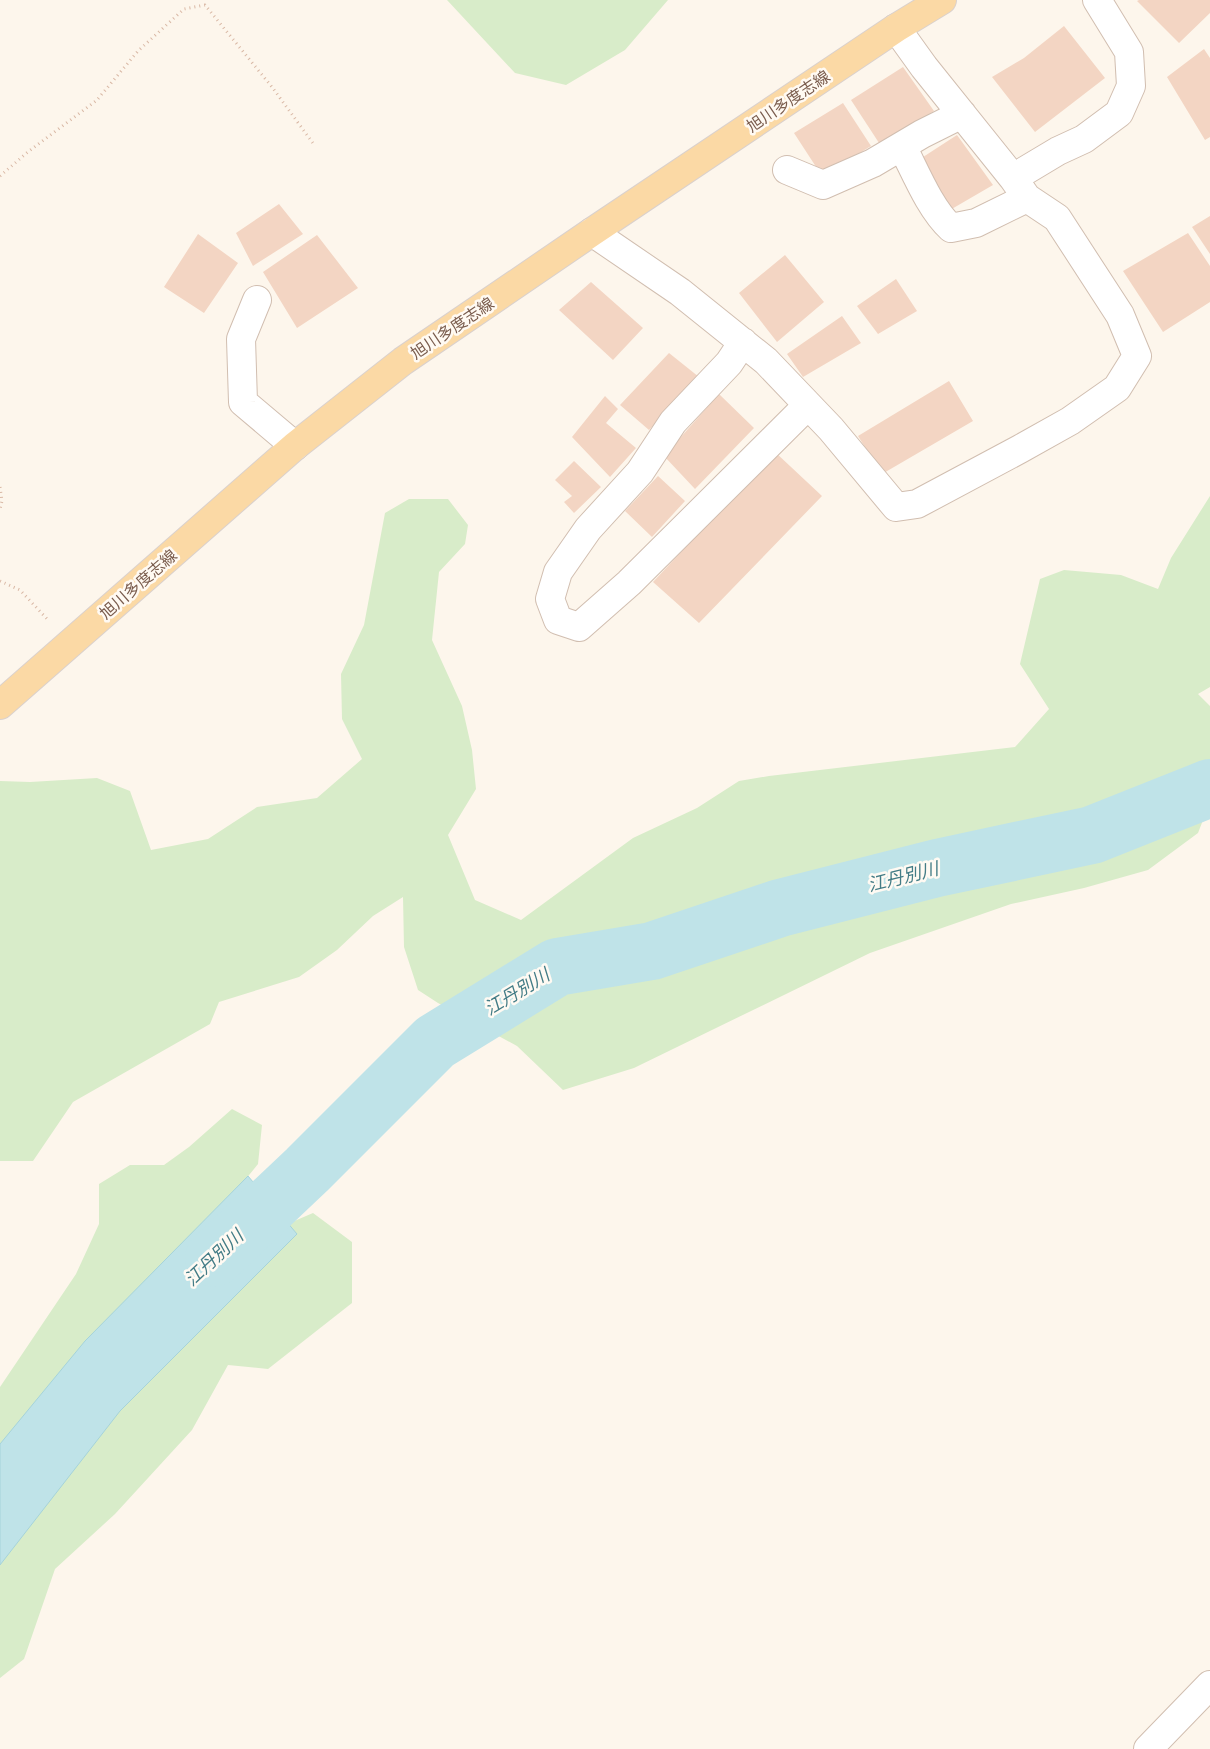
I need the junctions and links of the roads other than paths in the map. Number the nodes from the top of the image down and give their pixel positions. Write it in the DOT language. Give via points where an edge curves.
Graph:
graph roads {
  1 [pos="942,0"];
  2 [pos="1097,0"];
  3 [pos="896,28"];
  4 [pos="962,114"];
  5 [pos="902,146"];
  6 [pos="787,170"];
  7 [pos="1020,188"];
  8 [pos="592,232"];
  9 [pos="257,300"];
  10 [pos="743,342"];
  11 [pos="808,405"];
  12 [pos="295,446"];
  13 [pos="0,705"];
  14 [pos="1210,1685"];
  15 [pos="1148,1749"];
  1 -- 3 [label="main road, 旭川多度志線"];
  2 -- 7 [label="street" via="1129,52 1132,86 1119,114 1084,139 1058,152"];
  3 -- 4 [label="street"];
  3 -- 8 [label="main road, 旭川多度志線"];
  4 -- 5 [label="street"];
  4 -- 7 [label="street"];
  5 -- 6 [label="street" via="823,185"];
  5 -- 7 [label="street" via="920,182 951,228 976,222"];
  7 -- 11 [label="street" via="1057,218 1120,315 1136,356 1117,388 1020,449 916,504 896,507"];
  8 -- 10 [label="street" via="680,292"];
  8 -- 12 [label="main road, 旭川多度志線" via="403,361"];
  9 -- 12 [label="street" via="241,339 243,402"];
  10 -- 11 [label="street"];
  10 -- 11 [label="street" via="729,363 673,422 640,472 588,530 558,572 550,599 558,620 578,627 629,583"];
  12 -- 13 [label="main road, 旭川多度志線"];
  14 -- 15 [label="street"];
}
